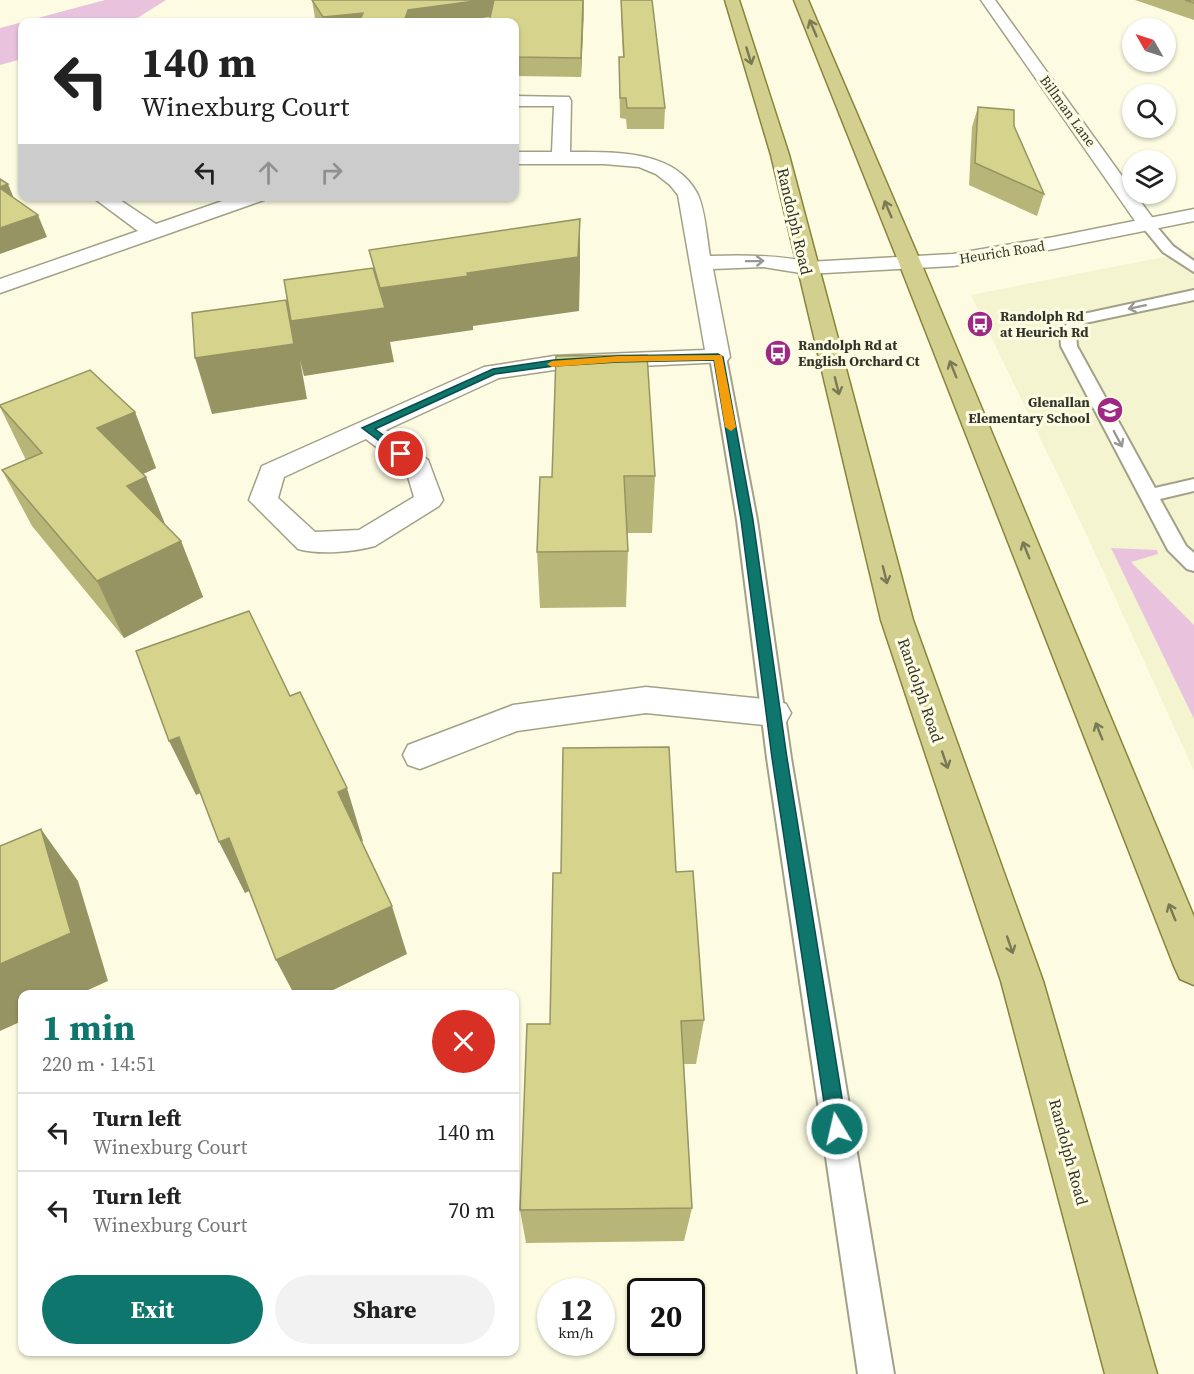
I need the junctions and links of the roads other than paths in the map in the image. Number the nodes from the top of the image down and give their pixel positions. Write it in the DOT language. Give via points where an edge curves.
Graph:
graph roads {
  1 [pos="732,0"];
  2 [pos="801,0"];
  3 [pos="988,0"];
  4 [pos="519,101"];
  5 [pos="519,158"];
  6 [pos="561,159"];
  7 [pos="108,201"];
  8 [pos="243,201"];
  9 [pos="187,202"];
  10 [pos="206,214"];
  11 [pos="1194,215"];
  12 [pos="1147,224"];
  13 [pos="154,232"];
  14 [pos="910,263"];
  15 [pos="807,268"];
  16 [pos="1194,268"];
  17 [pos="704,271"];
  18 [pos="0,286"];
  19 [pos="1194,295"];
  20 [pos="718,357"];
  21 [pos="367,428"];
  22 [pos="1194,485"];
  23 [pos="1148,496"];
  24 [pos="1194,564"];
  25 [pos="774,713"];
  26 [pos="420,755"];
  27 [pos="1194,966"];
  28 [pos="876,1374"];
  29 [pos="1131,1374"];
  1 -- 15 [label="main road, Randolph Road, one-way" via="780,155"];
  14 -- 2 [label="main road, one-way"];
  3 -- 12 [label="street, Billman Lane"];
  4 -- 6 [label="street" via="563,101"];
  5 -- 6 [label="street"];
  6 -- 17 [label="street" via="654,165 678,181 688,194"];
  7 -- 13 [label="street"];
  8 -- 10 [label="street"];
  9 -- 10 [label="street"];
  10 -- 13 [label="street"];
  11 -- 12 [label="street, Heurich Road"];
  12 -- 14 [label="street, Heurich Road" via="952,260"];
  12 -- 16 [label="lane" via="1168,249"];
  13 -- 18 [label="street"];
  14 -- 15 [label="street, Heurich Road"];
  27 -- 14 [label="main road, one-way"];
  17 -- 15 [label="street, Heurich Road, one-way" via="767,277"];
  15 -- 29 [label="main road, Randolph Road, one-way" via="897,620 1022,981"];
  17 -- 20 [label="street"];
  19 -- 23 [label="lane, one-way" via="1080,319 1068,332 1069,346"];
  20 -- 21 [label="street" via="554,363 493,372"];
  20 -- 25 [label="lane" via="747,520"];
  21 -- 21 [label="street" via="272,472 263,500 308,542 364,539 429,500 418,466"];
  22 -- 23 [label="lane"];
  23 -- 24 [label="lane" via="1178,550"];
  25 -- 26 [label="street" via="646,700 513,718"];
  25 -- 28 [label="lane"];
}
